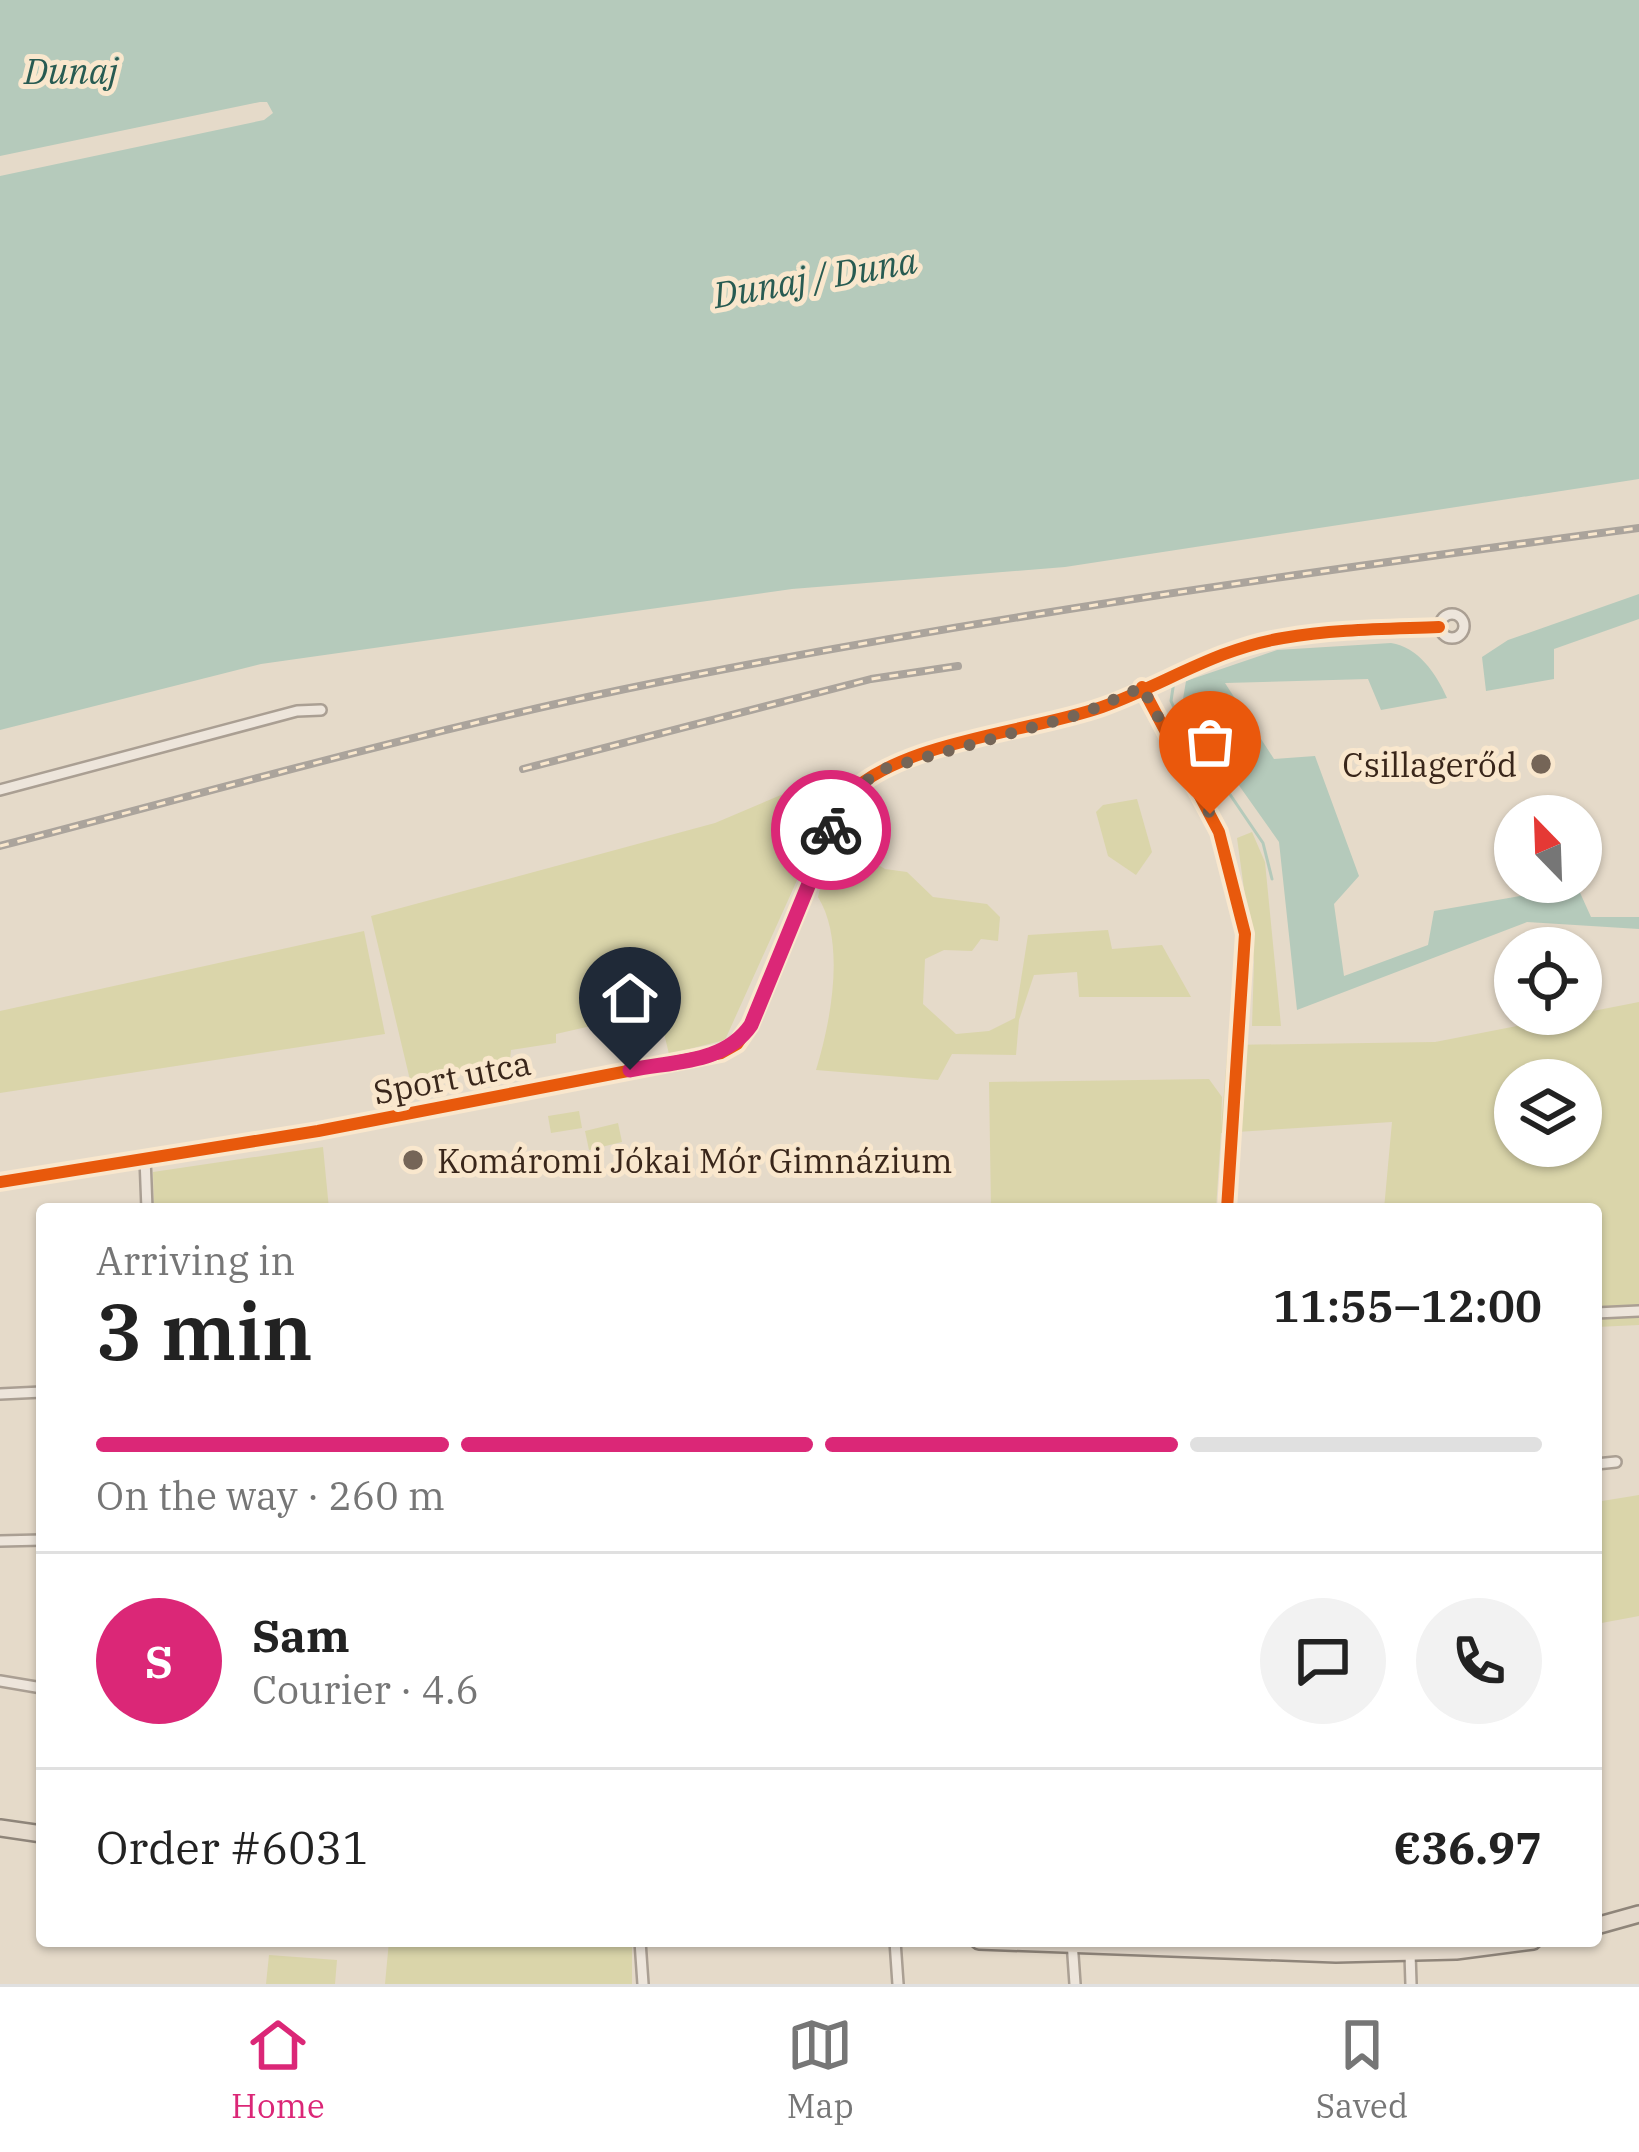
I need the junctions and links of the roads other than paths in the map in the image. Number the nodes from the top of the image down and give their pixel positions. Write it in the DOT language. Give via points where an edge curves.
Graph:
graph roads {
  1 [pos="1439,627"];
  2 [pos="1142,687"];
  3 [pos="321,710"];
  4 [pos="0,790"];
  5 [pos="145,1158"];
  6 [pos="0,1182"];
  7 [pos="147,1203"];
  8 [pos="1227,1203"];
  9 [pos="1602,1313"];
  10 [pos="1637,1315"];
  11 [pos="36,1392"];
  12 [pos="0,1394"];
  13 [pos="1616,1462"];
  14 [pos="1602,1463"];
  15 [pos="0,1540"];
  16 [pos="36,1540"];
  17 [pos="0,1682"];
  18 [pos="36,1687"];
  19 [pos="0,1828"];
  20 [pos="36,1833"];
  21 [pos="1639,1914"];
  22 [pos="1602,1924"];
  23 [pos="640,1947"];
  24 [pos="895,1947"];
  25 [pos="1072,1947"];
  26 [pos="1275,1947"];
  27 [pos="1472,1947"];
  28 [pos="1410,1953"];
  29 [pos="643,1984"];
  30 [pos="898,1984"];
  31 [pos="1075,1984"];
  32 [pos="1411,1984"];
  1 -- 2 [label="street, Sport utca" via="1282,638 1225,651"];
  2 -- 5 [label="street, Sport utca" via="1084,713 862,779 844,799 751,1025 730,1049"];
  2 -- 8 [label="street" via="1219,832 1245,934"];
  3 -- 4 [label="street"];
  5 -- 6 [label="street, Sport utca"];
  5 -- 7 [label="street"];
  9 -- 10 [label="street"];
  11 -- 12 [label="street"];
  13 -- 14 [label="street"];
  15 -- 16 [label="street"];
  17 -- 18 [label="street"];
  19 -- 20 [label="main road"];
  21 -- 22 [label="main road"];
  23 -- 29 [label="street"];
  24 -- 30 [label="street"];
  25 -- 31 [label="street"];
  26 -- 28 [label="main road"];
  27 -- 28 [label="main road"];
  28 -- 32 [label="street"];
}
